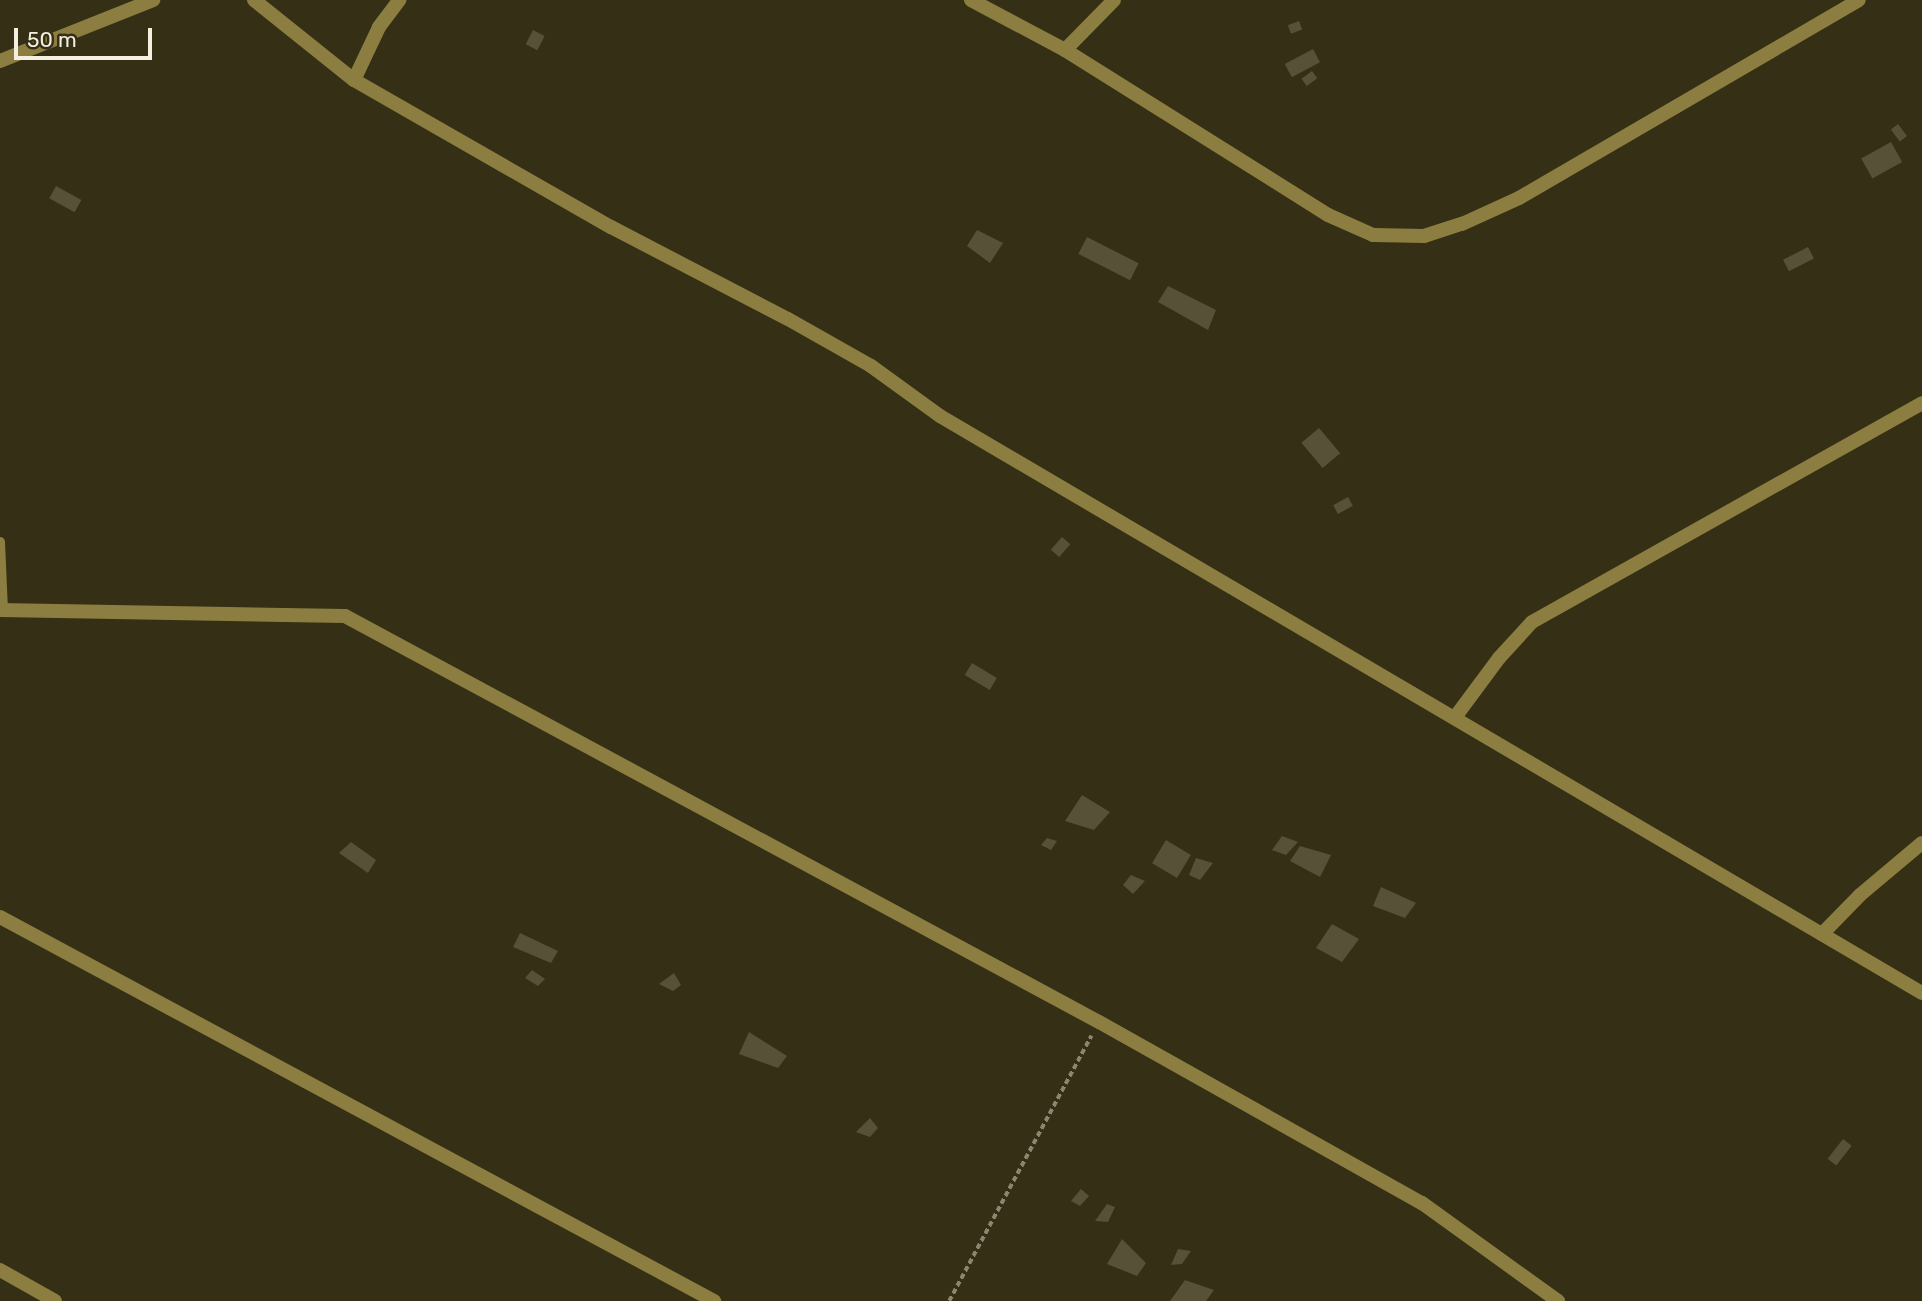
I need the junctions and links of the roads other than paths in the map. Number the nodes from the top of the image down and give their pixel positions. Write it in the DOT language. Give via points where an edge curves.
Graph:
graph roads {
  1 [pos="153,0"];
  2 [pos="254,0"];
  3 [pos="399,0"];
  4 [pos="971,0"];
  5 [pos="1114,0"];
  6 [pos="1858,0"];
  7 [pos="1065,50"];
  8 [pos="0,61"];
  9 [pos="354,80"];
  10 [pos="1922,403"];
  11 [pos="0,542"];
  12 [pos="2,610"];
  13 [pos="1456,716"];
  14 [pos="1922,843"];
  15 [pos="0,917"];
  16 [pos="1822,934"];
  17 [pos="1922,992"];
  18 [pos="0,1270"];
  19 [pos="55,1301"];
  20 [pos="714,1301"];
  21 [pos="1558,1301"];
  1 -- 8 [label="street"];
  2 -- 9 [label="street"];
  3 -- 9 [label="street" via="379,27"];
  4 -- 7 [label="street"];
  5 -- 7 [label="street"];
  6 -- 7 [label="street" via="1519,198 1424,236 1373,235 1328,215"];
  9 -- 13 [label="street" via="611,227 859,359 940,416"];
  10 -- 13 [label="street" via="1532,622"];
  11 -- 12 [label="lane"];
  12 -- 21 [label="street" via="345,616 1099,1022 1422,1203"];
  13 -- 16 [label="street"];
  14 -- 16 [label="street"];
  15 -- 20 [label="street"];
  16 -- 17 [label="street"];
  18 -- 19 [label="street"];
}
